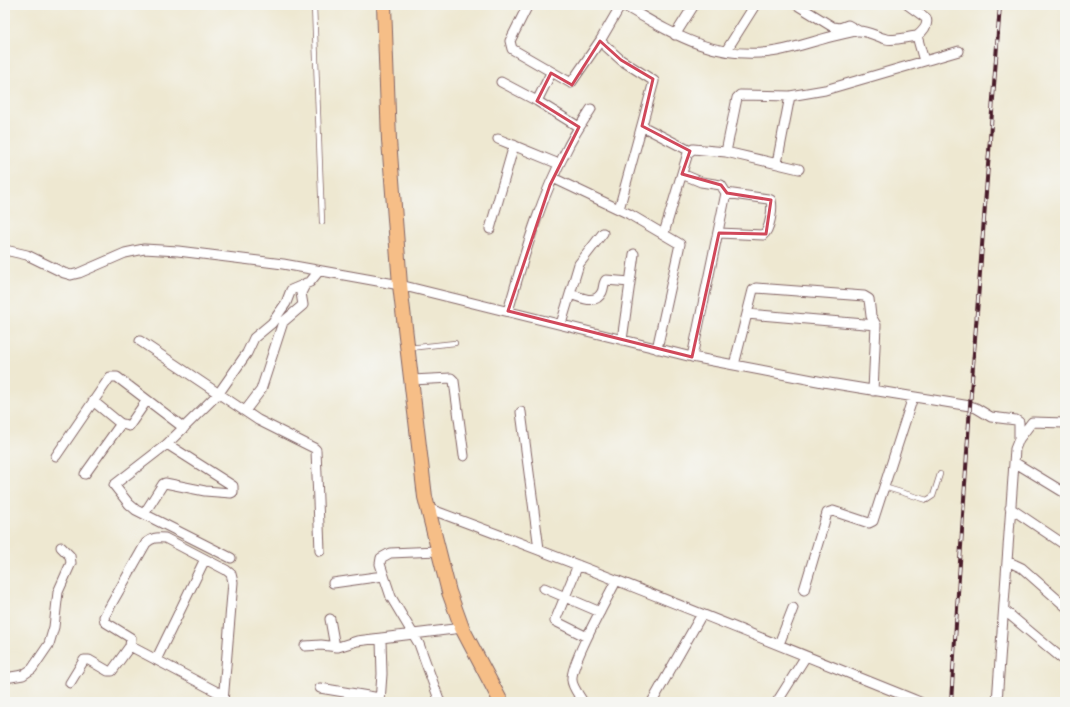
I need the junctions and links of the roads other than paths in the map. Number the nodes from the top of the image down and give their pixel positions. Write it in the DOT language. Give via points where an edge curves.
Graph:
graph roads {
  1 [pos="314,5"];
  2 [pos="384,5"];
  3 [pos="528,5"];
  4 [pos="622,5"];
  5 [pos="694,5"];
  6 [pos="754,5"];
  7 [pos="797,5"];
  8 [pos="814,5"];
  9 [pos="908,5"];
  10 [pos="810,14"];
  11 [pos="860,31"];
  12 [pos="675,35"];
  13 [pos="917,36"];
  14 [pos="600,41"];
  15 [pos="726,51"];
  16 [pos="959,51"];
  17 [pos="924,61"];
  18 [pos="552,73"];
  19 [pos="500,82"];
  20 [pos="790,96"];
  21 [pos="537,101"];
  22 [pos="591,109"];
  23 [pos="642,126"];
  24 [pos="579,127"];
  25 [pos="498,139"];
  26 [pos="514,145"];
  27 [pos="690,151"];
  28 [pos="726,152"];
  29 [pos="777,163"];
  30 [pos="559,164"];
  31 [pos="799,169"];
  32 [pos="682,174"];
  33 [pos="553,178"];
  34 [pos="726,193"];
  35 [pos="619,209"];
  36 [pos="322,222"];
  37 [pos="490,229"];
  38 [pos="603,233"];
  39 [pos="664,233"];
  40 [pos="719,233"];
  41 [pos="5,250"];
  42 [pos="634,254"];
  43 [pos="319,271"];
  44 [pos="630,282"];
  45 [pos="306,284"];
  46 [pos="400,285"];
  47 [pos="570,294"];
  48 [pos="508,311"];
  49 [pos="747,314"];
  50 [pos="561,324"];
  51 [pos="876,325"];
  52 [pos="622,340"];
  53 [pos="140,341"];
  54 [pos="455,343"];
  55 [pos="408,348"];
  56 [pos="657,349"];
  57 [pos="692,357"];
  58 [pos="734,365"];
  59 [pos="412,380"];
  60 [pos="873,391"];
  61 [pos="219,393"];
  62 [pos="912,397"];
  63 [pos="147,400"];
  64 [pos="93,402"];
  65 [pos="245,411"];
  66 [pos="521,412"];
  67 [pos="1065,423"];
  68 [pos="121,424"];
  69 [pos="184,428"];
  70 [pos="1019,439"];
  71 [pos="167,444"];
  72 [pos="56,456"];
  73 [pos="464,456"];
  74 [pos="1014,462"];
  75 [pos="85,474"];
  76 [pos="940,474"];
  77 [pos="884,487"];
  78 [pos="1065,493"];
  79 [pos="427,508"];
  80 [pos="1010,508"];
  81 [pos="144,514"];
  82 [pos="1065,545"];
  83 [pos="61,547"];
  84 [pos="438,550"];
  85 [pos="539,550"];
  86 [pos="320,551"];
  87 [pos="231,558"];
  88 [pos="205,559"];
  89 [pos="1007,561"];
  90 [pos="578,565"];
  91 [pos="383,576"];
  92 [pos="616,581"];
  93 [pos="333,583"];
  94 [pos="544,588"];
  95 [pos="804,590"];
  96 [pos="564,597"];
  97 [pos="1065,606"];
  98 [pos="793,608"];
  99 [pos="1004,610"];
  100 [pos="600,612"];
  101 [pos="702,614"];
  102 [pos="330,619"];
  103 [pos="462,628"];
  104 [pos="413,634"];
  105 [pos="587,637"];
  106 [pos="381,640"];
  107 [pos="779,644"];
  108 [pos="130,646"];
  109 [pos="305,646"];
  110 [pos="335,647"];
  111 [pos="806,656"];
  112 [pos="156,660"];
  113 [pos="1065,661"];
  114 [pos="5,678"];
  115 [pos="70,683"];
  116 [pos="320,688"];
  117 [pos="223,698"];
  118 [pos="380,700"];
  119 [pos="440,702"];
  120 [pos="501,702"];
  121 [pos="583,702"];
  122 [pos="652,702"];
  123 [pos="777,702"];
  124 [pos="920,702"];
  125 [pos="996,702"];
  1 -- 36 [label="lane"];
  2 -- 46 [label="highway" via="389,140"];
  3 -- 18 [label="street" via="510,45 512,49"];
  4 -- 12 [label="street"];
  4 -- 14 [label="street"];
  5 -- 12 [label="street"];
  6 -- 15 [label="street"];
  7 -- 10 [label="street"];
  8 -- 10 [label="street"];
  9 -- 13 [label="street" via="927,21"];
  10 -- 11 [label="street" via="833,27 848,25"];
  11 -- 13 [label="street" via="890,39"];
  11 -- 15 [label="street" via="778,51"];
  12 -- 15 [label="street" via="706,47"];
  13 -- 17 [label="street"];
  14 -- 18 [label="street" via="571,83"];
  14 -- 23 [label="street" via="621,60 654,81"];
  16 -- 17 [label="street"];
  17 -- 20 [label="street" via="836,87"];
  18 -- 21 [label="street"];
  19 -- 21 [label="street"];
  20 -- 28 [label="street" via="740,95 737,98"];
  20 -- 29 [label="street"];
  21 -- 24 [label="street"];
  22 -- 24 [label="street"];
  23 -- 27 [label="street"];
  23 -- 35 [label="street"];
  24 -- 30 [label="street"];
  25 -- 26 [label="street"];
  26 -- 30 [label="street"];
  26 -- 37 [label="street"];
  27 -- 28 [label="street" via="697,148"];
  27 -- 32 [label="street"];
  28 -- 29 [label="street"];
  29 -- 31 [label="street"];
  30 -- 33 [label="street"];
  32 -- 34 [label="street" via="701,182 721,185"];
  32 -- 39 [label="street"];
  33 -- 35 [label="street"];
  33 -- 48 [label="street" via="526,250"];
  34 -- 40 [label="street"];
  34 -- 40 [label="street" via="771,200 768,230 763,235"];
  35 -- 39 [label="street"];
  38 -- 47 [label="street" via="581,260"];
  39 -- 56 [label="street" via="678,242 681,248"];
  40 -- 57 [label="street"];
  41 -- 43 [label="street" via="27,255 71,275 125,252 144,249 283,264"];
  42 -- 44 [label="street"];
  43 -- 45 [label="street"];
  43 -- 46 [label="street"];
  44 -- 47 [label="street" via="606,280 597,299 592,300"];
  44 -- 52 [label="street"];
  45 -- 61 [label="street" via="291,290 286,303 272,323 254,338 247,353"];
  45 -- 65 [label="street" via="301,294 303,305 284,322 261,390"];
  46 -- 48 [label="street"];
  46 -- 55 [label="highway"];
  47 -- 50 [label="street"];
  48 -- 50 [label="street"];
  49 -- 51 [label="street"];
  49 -- 51 [label="street" via="753,290 759,288 849,295 868,297 871,316"];
  49 -- 58 [label="street"];
  50 -- 52 [label="street"];
  51 -- 60 [label="street"];
  52 -- 56 [label="street"];
  53 -- 61 [label="street"];
  54 -- 55 [label="lane"];
  55 -- 59 [label="highway"];
  56 -- 57 [label="street"];
  57 -- 58 [label="street"];
  58 -- 60 [label="street"];
  59 -- 73 [label="street" via="454,380"];
  59 -- 79 [label="highway"];
  60 -- 62 [label="street"];
  61 -- 65 [label="street"];
  61 -- 69 [label="street"];
  62 -- 70 [label="street" via="970,406 991,417 1016,420 1019,422"];
  62 -- 77 [label="street"];
  63 -- 64 [label="street" via="114,376 108,379"];
  63 -- 68 [label="street" via="129,426"];
  63 -- 69 [label="street"];
  64 -- 68 [label="street"];
  64 -- 72 [label="street"];
  65 -- 86 [label="street" via="268,426 316,450"];
  66 -- 85 [label="street"];
  67 -- 70 [label="street" via="1032,422"];
  68 -- 75 [label="street"];
  69 -- 71 [label="street"];
  70 -- 74 [label="street"];
  71 -- 81 [label="street" via="114,485 132,507"];
  71 -- 81 [label="street" via="233,486 233,492 205,492 165,483"];
  74 -- 78 [label="street"];
  74 -- 80 [label="street"];
  76 -- 77 [label="lane" via="933,496 927,500"];
  77 -- 95 [label="street" via="873,521 833,511 827,513"];
  79 -- 84 [label="highway"];
  79 -- 85 [label="street"];
  80 -- 82 [label="street"];
  80 -- 89 [label="street"];
  81 -- 87 [label="street"];
  83 -- 114 [label="street" via="70,556 71,563 58,592 54,627 49,644 32,669 23,675"];
  84 -- 91 [label="street" via="383,555 380,558"];
  84 -- 103 [label="highway"];
  85 -- 90 [label="street"];
  88 -- 108 [label="street" via="165,538 150,539 104,617 105,622 131,638"];
  88 -- 112 [label="street"];
  88 -- 117 [label="street" via="231,574 233,582"];
  89 -- 97 [label="street" via="1020,566"];
  89 -- 99 [label="street"];
  90 -- 92 [label="street"];
  90 -- 96 [label="street"];
  91 -- 93 [label="street"];
  91 -- 104 [label="street" via="394,604"];
  92 -- 100 [label="street"];
  92 -- 101 [label="street"];
  94 -- 96 [label="street"];
  96 -- 100 [label="street"];
  96 -- 105 [label="street" via="555,621"];
  98 -- 107 [label="street"];
  99 -- 113 [label="street"];
  99 -- 125 [label="street"];
  100 -- 105 [label="street"];
  101 -- 107 [label="street"];
  101 -- 122 [label="street"];
  102 -- 110 [label="street"];
  103 -- 104 [label="street"];
  103 -- 120 [label="highway"];
  104 -- 106 [label="street"];
  104 -- 119 [label="street"];
  105 -- 121 [label="street" via="571,678"];
  106 -- 110 [label="street" via="357,641"];
  106 -- 118 [label="street"];
  107 -- 111 [label="street"];
  108 -- 112 [label="street"];
  108 -- 115 [label="street" via="112,671 84,660"];
  109 -- 110 [label="street"];
  111 -- 123 [label="street"];
  111 -- 124 [label="street"];
  112 -- 117 [label="street"];
  116 -- 118 [label="street"];
}
